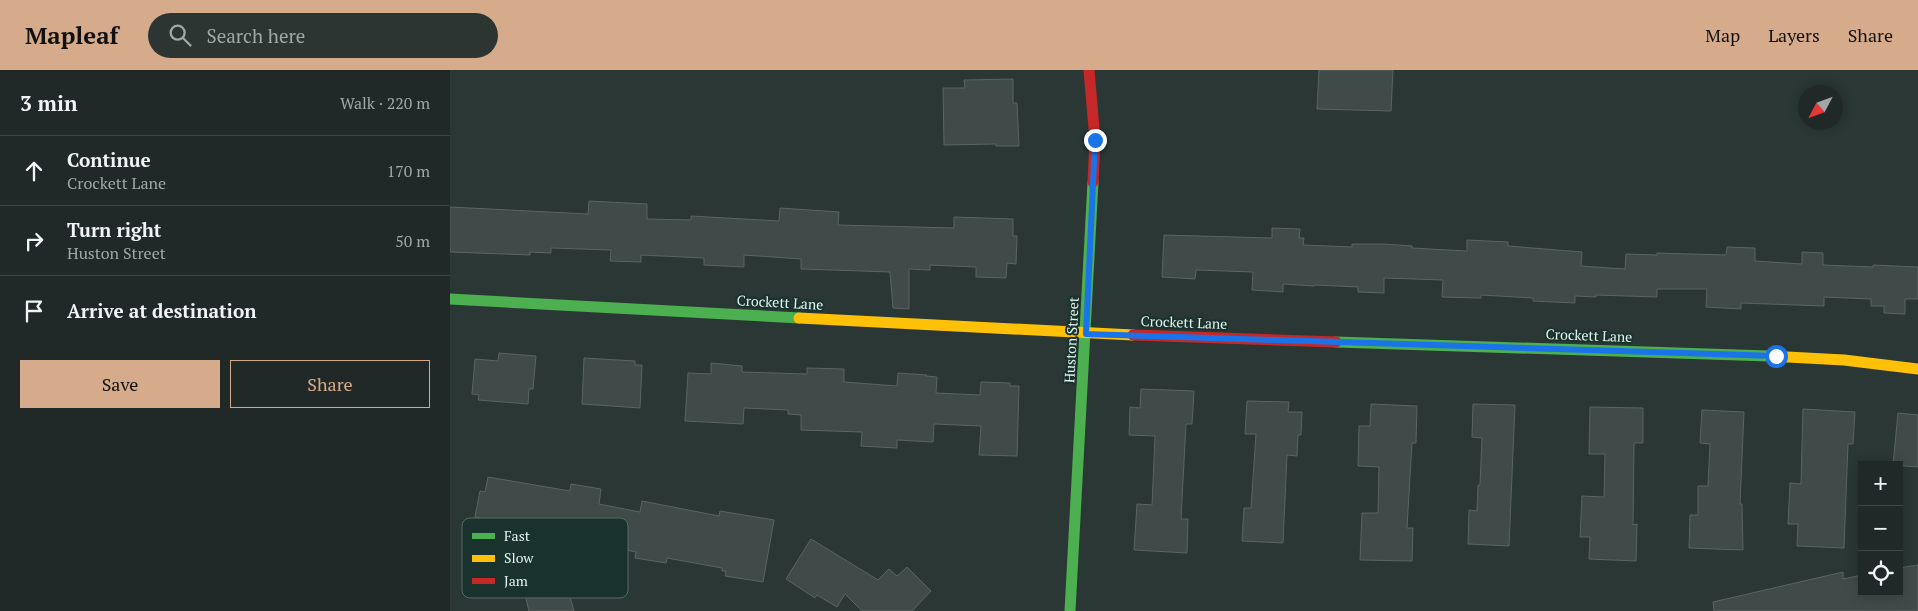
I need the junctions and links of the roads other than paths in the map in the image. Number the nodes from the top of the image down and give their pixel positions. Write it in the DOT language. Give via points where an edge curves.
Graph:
graph roads {
  1 [pos="1089,70"];
  2 [pos="450,299"];
  3 [pos="1086,334"];
  4 [pos="1918,369"];
  5 [pos="1070,611"];
  1 -- 3 [label="street, Huston Street" via="1095,140"];
  2 -- 3 [label="street, Crockett Lane"];
  3 -- 4 [label="street, Crockett Lane" via="1776,356"];
  3 -- 5 [label="street, Huston Street"];
}
